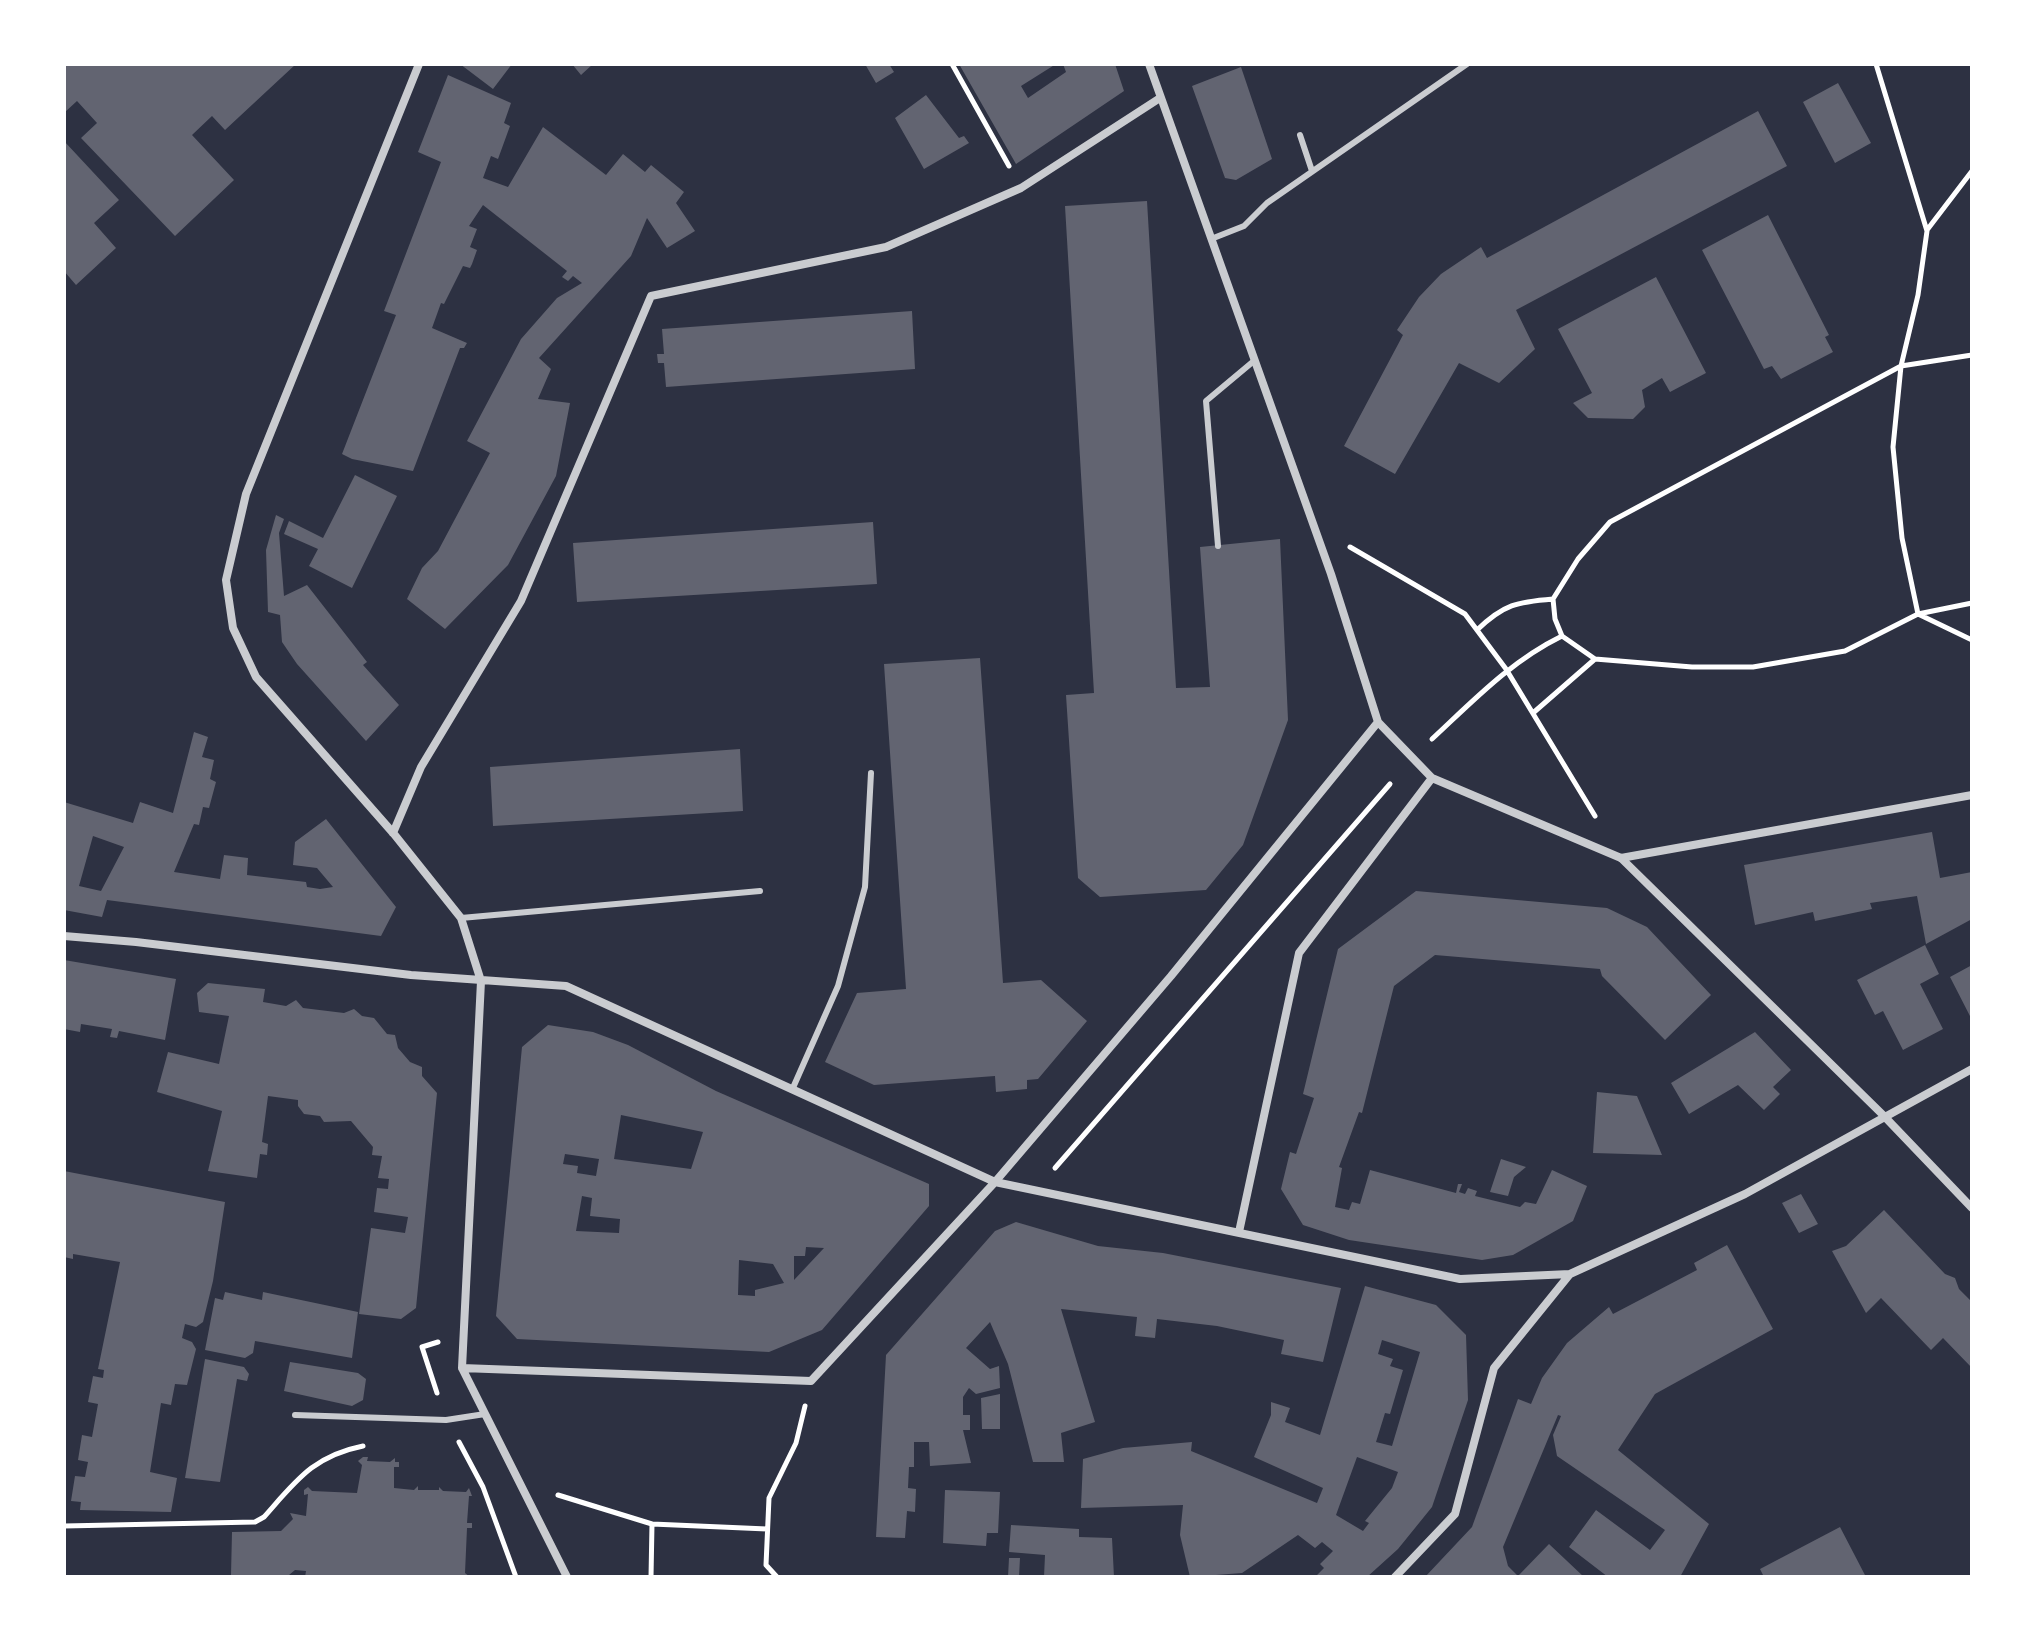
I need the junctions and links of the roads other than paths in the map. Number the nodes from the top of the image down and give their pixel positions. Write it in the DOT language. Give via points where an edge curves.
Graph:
graph roads {
  1 [pos="419,64"];
  2 [pos="1149,64"];
  3 [pos="1467,64"];
  4 [pos="1160,98"];
  5 [pos="1300,135"];
  6 [pos="1312,171"];
  7 [pos="1211,239"];
  8 [pos="1255,360"];
  9 [pos="1218,546"];
  10 [pos="1378,722"];
  11 [pos="871,773"];
  12 [pos="1432,778"];
  13 [pos="1972,795"];
  14 [pos="393,833"];
  15 [pos="1621,858"];
  16 [pos="760,891"];
  17 [pos="461,918"];
  18 [pos="64,936"];
  19 [pos="481,981"];
  20 [pos="1972,1069"];
  21 [pos="792,1090"];
  22 [pos="1883,1115"];
  23 [pos="995,1182"];
  24 [pos="1972,1208"];
  25 [pos="1239,1232"];
  26 [pos="1570,1274"];
  27 [pos="462,1368"];
  28 [pos="485,1414"];
  29 [pos="295,1415"];
  30 [pos="567,1577"];
  31 [pos="1395,1577"];
  1 -- 14 [label="street" via="246,494 226,580 233,628 256,677"];
  2 -- 4 [label="street"];
  3 -- 6 [label="lane"];
  4 -- 7 [label="street"];
  4 -- 14 [label="street" via="1021,188 886,247 651,296 521,601 421,767"];
  5 -- 6 [label="lane"];
  6 -- 7 [label="lane" via="1244,226"];
  7 -- 8 [label="street"];
  8 -- 9 [label="lane" via="1206,401"];
  8 -- 10 [label="street"];
  10 -- 12 [label="street"];
  10 -- 23 [label="street"];
  11 -- 21 [label="lane" via="865,887 838,986"];
  12 -- 15 [label="street"];
  12 -- 25 [label="street" via="1299,953"];
  13 -- 15 [label="street"];
  14 -- 17 [label="street"];
  15 -- 22 [label="street"];
  16 -- 17 [label="lane"];
  17 -- 19 [label="street"];
  18 -- 19 [label="street"];
  19 -- 21 [label="street" via="566,986"];
  19 -- 27 [label="street"];
  20 -- 22 [label="street"];
  21 -- 23 [label="street"];
  22 -- 24 [label="street"];
  22 -- 26 [label="street" via="1745,1194"];
  23 -- 25 [label="street"];
  23 -- 27 [label="street" via="811,1381"];
  25 -- 26 [label="street" via="1460,1279"];
  26 -- 31 [label="street" via="1494,1368 1455,1514"];
  27 -- 28 [label="street"];
  28 -- 29 [label="lane" via="446,1420"];
  28 -- 30 [label="street"];
}
